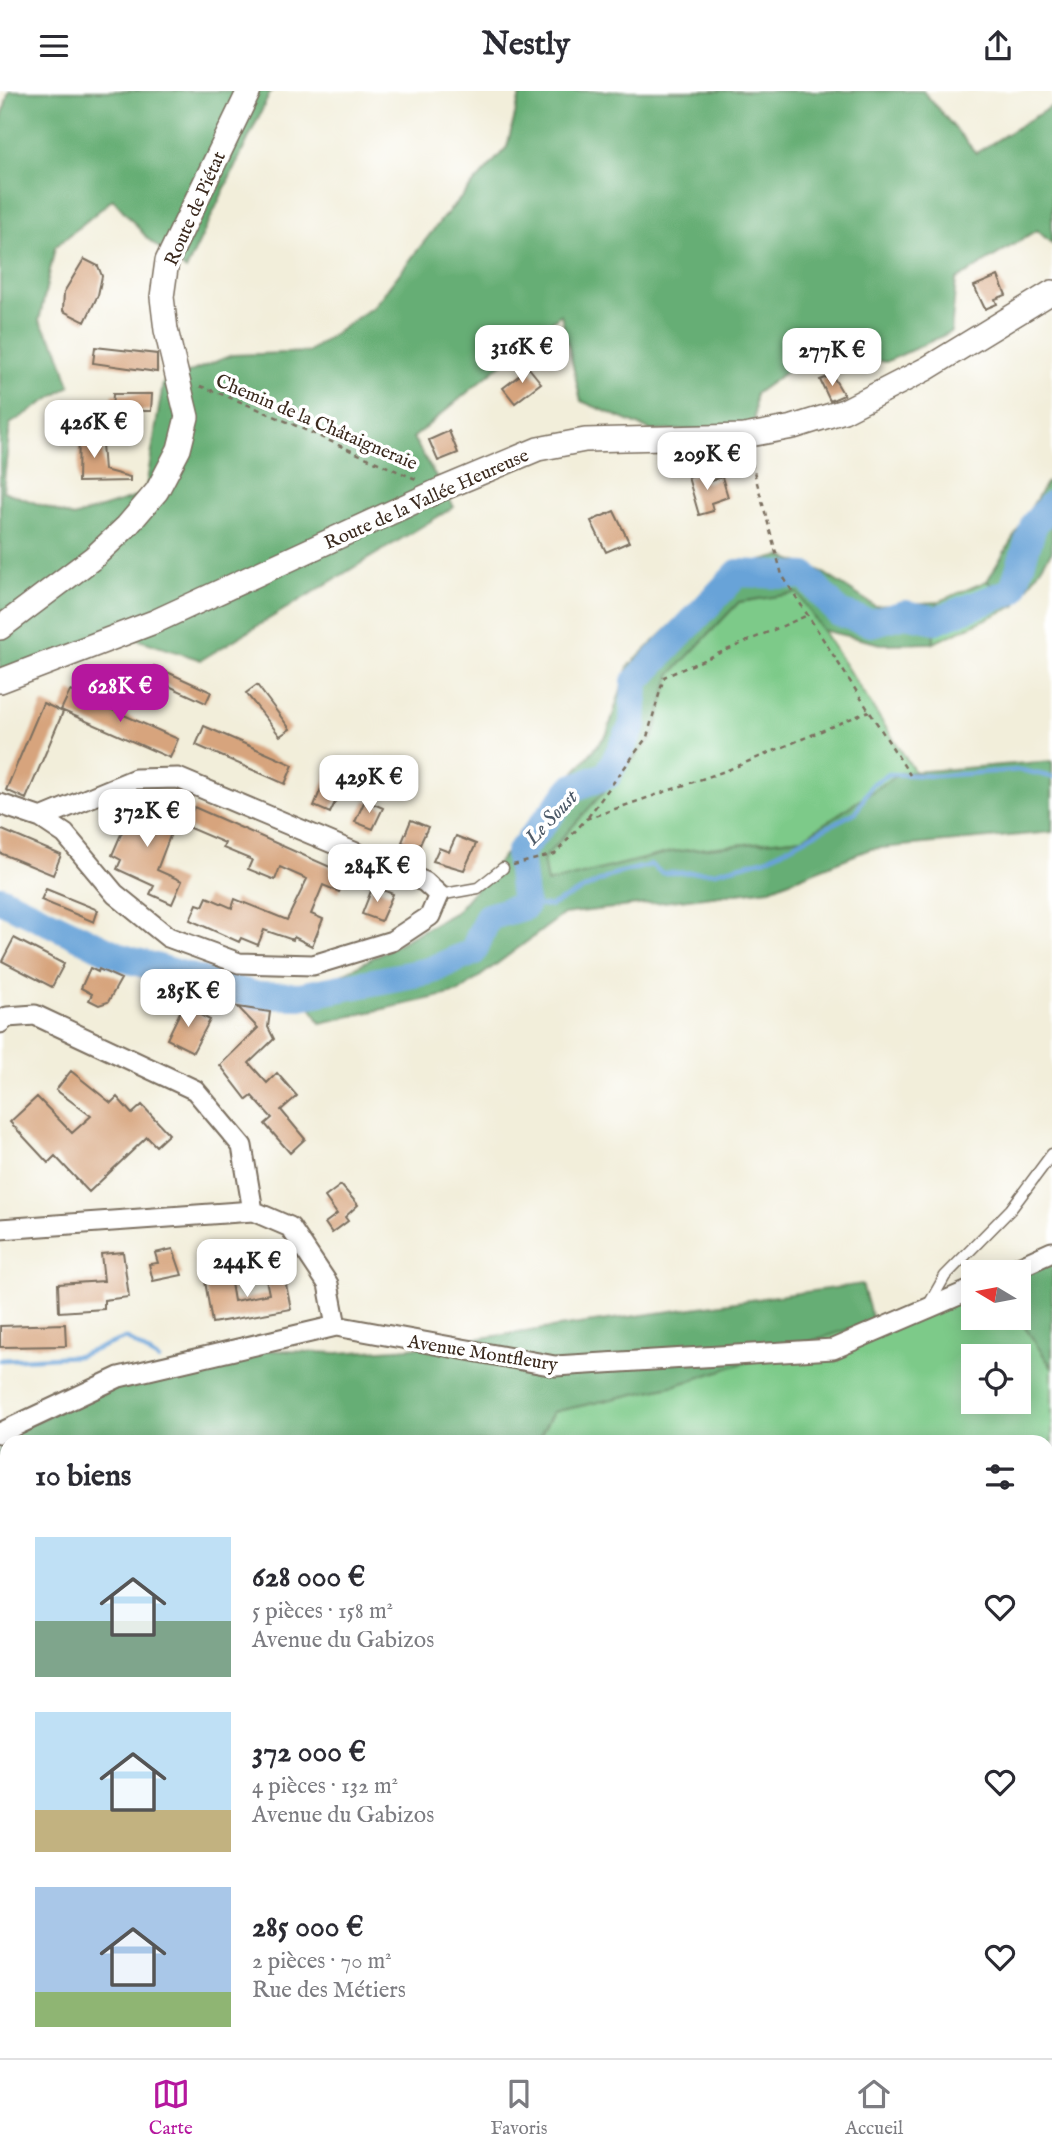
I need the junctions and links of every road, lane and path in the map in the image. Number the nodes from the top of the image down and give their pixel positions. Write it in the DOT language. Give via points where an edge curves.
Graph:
graph roads {
  1 [pos="248,91"];
  2 [pos="1052,292"];
  3 [pos="180,383"];
  4 [pos="744,436"];
  5 [pos="442,489"];
  6 [pos="808,615"];
  7 [pos="0,628"];
  8 [pos="0,681"];
  9 [pos="869,711"];
  10 [pos="910,775"];
  11 [pos="0,804"];
  12 [pos="41,818"];
  13 [pos="586,819"];
  14 [pos="503,868"];
  15 [pos="439,895"];
  16 [pos="0,1023"];
  17 [pos="1052,1154"];
  18 [pos="253,1211"];
  19 [pos="0,1229"];
  20 [pos="1052,1252"];
  21 [pos="1031,1262"];
  22 [pos="961,1295"];
  23 [pos="924,1312"];
  24 [pos="335,1327"];
  25 [pos="0,1433"];
  1 -- 3 [label="street, Route de Piétat" via="167,261 162,297"];
  2 -- 4 [label="street, Route de la Vallée Heureuse" via="926,369 844,411"];
  3 -- 5 [label="path, Chemin de la Châtaigneraie" via="261,409"];
  3 -- 7 [label="street, Route de Piétat" via="187,417 179,449 156,491 93,558"];
  4 -- 5 [label="street, Route de la Vallée Heureuse" via="584,440 538,449"];
  4 -- 6 [label="path" via="782,575"];
  5 -- 8 [label="street, Route de la Vallée Heureuse" via="154,622"];
  6 -- 9 [label="path"];
  6 -- 13 [label="path" via="664,677 647,737"];
  9 -- 10 [label="path"];
  9 -- 13 [label="path" via="728,770"];
  11 -- 12 [label="street"];
  12 -- 15 [label="street" via="135,779 178,778 425,883"];
  12 -- 15 [label="street" via="65,834 115,894 168,937 239,963 313,965 392,941 429,916"];
  13 -- 14 [label="path" via="555,854"];
  14 -- 15 [label="lane" via="478,888"];
  16 -- 18 [label="street" via="7,1017 35,1015 195,1090 242,1146"];
  17 -- 23 [label="lane" via="1011,1209 945,1276"];
  18 -- 19 [label="street"];
  18 -- 24 [label="street" via="290,1227 328,1284"];
  20 -- 21 [label="street"];
  22 -- 23 [label="street, Avenue Montfleury"];
  23 -- 24 [label="street, Avenue Montfleury" via="833,1349 555,1366"];
  24 -- 25 [label="street, Avenue Montfleury" via="118,1377"];
}
